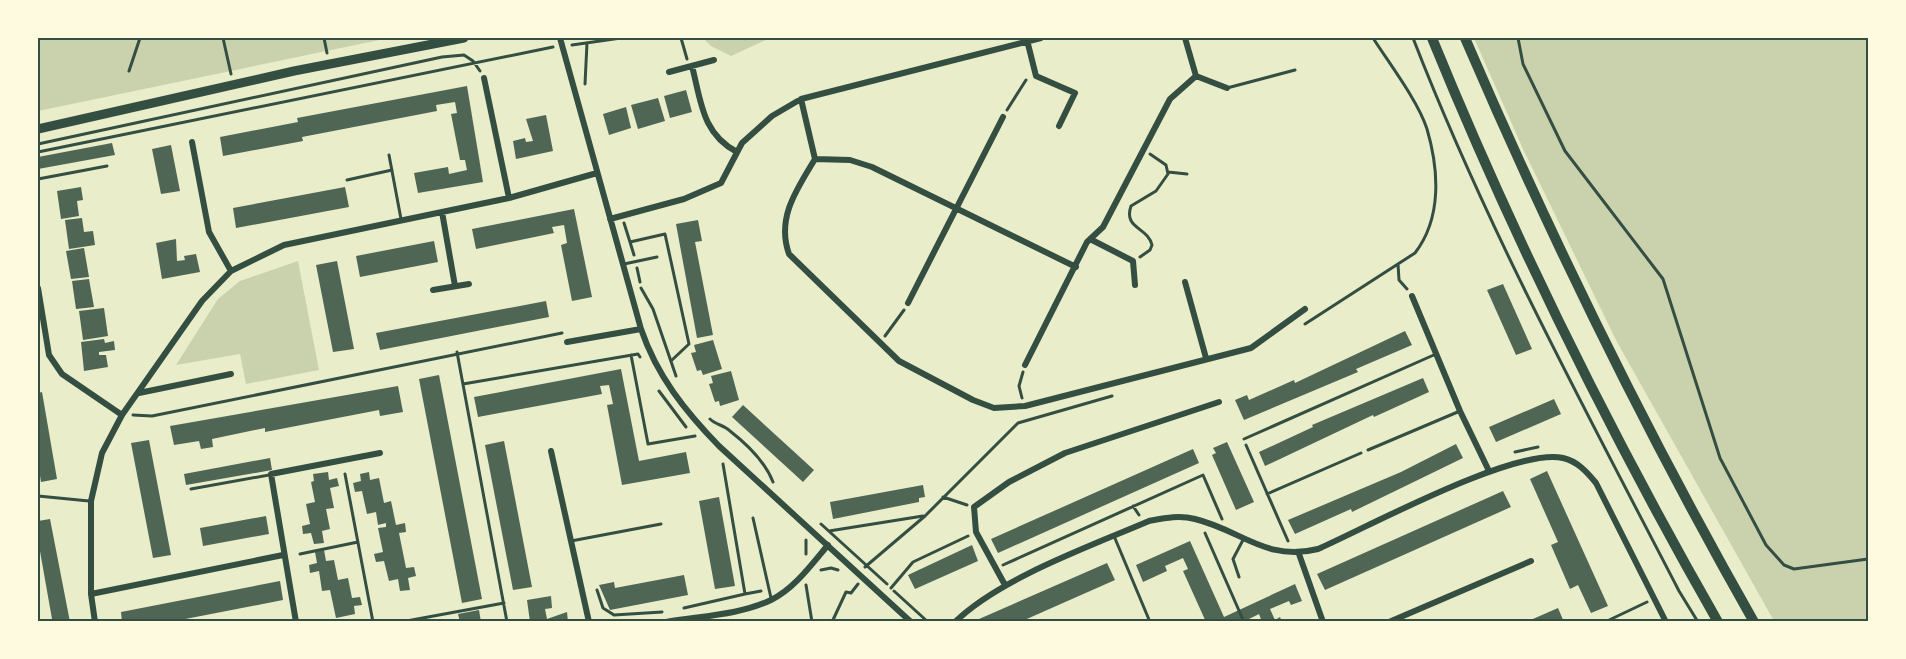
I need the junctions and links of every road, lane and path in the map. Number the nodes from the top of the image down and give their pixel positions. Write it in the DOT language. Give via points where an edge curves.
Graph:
graph roads {
  1 [pos="140,38"];
  2 [pos="223,38"];
  3 [pos="324,38"];
  4 [pos="464,38"];
  5 [pos="560,38"];
  6 [pos="621,38"];
  7 [pos="681,38"];
  8 [pos="1039,38"];
  9 [pos="1185,38"];
  10 [pos="1432,38"];
  11 [pos="1465,38"];
  12 [pos="1518,38"];
  13 [pos="1027,40"];
  14 [pos="587,42"];
  15 [pos="563,46"];
  16 [pos="538,49"];
  17 [pos="714,60"];
  18 [pos="473,61"];
  19 [pos="330,64"];
  20 [pos="690,67"];
  21 [pos="1034,68"];
  22 [pos="1295,70"];
  23 [pos="129,71"];
  24 [pos="669,72"];
  25 [pos="1196,76"];
  26 [pos="484,78"];
  27 [pos="233,85"];
  28 [pos="585,86"];
  29 [pos="1227,88"];
  30 [pos="801,99"];
  31 [pos="1003,117"];
  32 [pos="1059,126"];
  33 [pos="38,129"];
  34 [pos="192,141"];
  35 [pos="38,144"];
  36 [pos="1143,150"];
  37 [pos="38,152"];
  38 [pos="737,152"];
  39 [pos="389,155"];
  40 [pos="815,159"];
  41 [pos="106,166"];
  42 [pos="392,170"];
  43 [pos="1168,172"];
  44 [pos="597,173"];
  45 [pos="1187,174"];
  46 [pos="38,179"];
  47 [pos="347,180"];
  48 [pos="509,198"];
  49 [pos="957,209"];
  50 [pos="442,212"];
  51 [pos="622,215"];
  52 [pos="610,219"];
  53 [pos="401,221"];
  54 [pos="1089,239"];
  55 [pos="630,242"];
  56 [pos="657,257"];
  57 [pos="635,261"];
  58 [pos="1133,261"];
  59 [pos="623,264"];
  60 [pos="1398,264"];
  61 [pos="1076,267"];
  62 [pos="231,271"];
  63 [pos="1185,282"];
  64 [pos="470,284"];
  65 [pos="1135,285"];
  66 [pos="455,286"];
  67 [pos="38,288"];
  68 [pos="433,290"];
  69 [pos="1412,296"];
  70 [pos="908,303"];
  71 [pos="1305,309"];
  72 [pos="642,329"];
  73 [pos="567,342"];
  74 [pos="878,343"];
  75 [pos="457,352"];
  76 [pos="1436,354"];
  77 [pos="631,355"];
  78 [pos="1206,358"];
  79 [pos="672,360"];
  80 [pos="643,363"];
  81 [pos="1025,365"];
  82 [pos="231,374"];
  83 [pos="678,382"];
  84 [pos="463,384"];
  85 [pos="657,389"];
  86 [pos="139,393"];
  87 [pos="1220,402"];
  88 [pos="1025,406"];
  89 [pos="1460,411"];
  90 [pos="122,415"];
  91 [pos="707,416"];
  92 [pos="694,436"];
  93 [pos="1244,439"];
  94 [pos="702,442"];
  95 [pos="1368,450"];
  96 [pos="551,451"];
  97 [pos="380,453"];
  98 [pos="729,469"];
  99 [pos="1489,471"];
  100 [pos="271,474"];
  101 [pos="345,474"];
  102 [pos="191,489"];
  103 [pos="781,489"];
  104 [pos="1267,494"];
  105 [pos="38,496"];
  106 [pos="943,497"];
  107 [pos="91,501"];
  108 [pos="974,507"];
  109 [pos="925,516"];
  110 [pos="813,517"];
  111 [pos="753,518"];
  112 [pos="1199,520"];
  113 [pos="1222,520"];
  114 [pos="662,524"];
  115 [pos="829,531"];
  116 [pos="798,532"];
  117 [pos="971,535"];
  118 [pos="1114,536"];
  119 [pos="1243,540"];
  120 [pos="571,541"];
  121 [pos="358,542"];
  122 [pos="1288,543"];
  123 [pos="828,546"];
  124 [pos="300,554"];
  125 [pos="1299,554"];
  126 [pos="283,555"];
  127 [pos="806,558"];
  128 [pos="1869,559"];
  129 [pos="1531,561"];
  130 [pos="1002,565"];
  131 [pos="804,573"];
  132 [pos="863,578"];
  133 [pos="1239,578"];
  134 [pos="1005,585"];
  135 [pos="768,588"];
  136 [pos="891,588"];
  137 [pos="597,590"];
  138 [pos="91,594"];
  139 [pos="745,594"];
  140 [pos="1655,599"];
  141 [pos="772,600"];
  142 [pos="504,603"];
  143 [pos="681,608"];
  144 [pos="670,610"];
  145 [pos="679,620"];
  146 [pos="95,621"];
  147 [pos="296,621"];
  148 [pos="373,621"];
  149 [pos="401,621"];
  150 [pos="507,621"];
  151 [pos="589,621"];
  152 [pos="666,621"];
  153 [pos="812,621"];
  154 [pos="832,621"];
  155 [pos="911,621"];
  156 [pos="928,621"];
  157 [pos="955,621"];
  158 [pos="1150,621"];
  159 [pos="1244,621"];
  160 [pos="1323,621"];
  161 [pos="1389,621"];
  162 [pos="1605,621"];
  163 [pos="1666,621"];
  164 [pos="1718,621"];
  165 [pos="1754,621"];
  1 -- 23 [label="path"];
  2 -- 27 [label="path"];
  3 -- 19 [label="path"];
  4 -- 19 [label="main road"];
  5 -- 15 [label="street"];
  6 -- 14 [label="path"];
  7 -- 20 [label="path"];
  8 -- 13 [label="street"];
  9 -- 25 [label="street"];
  10 -- 164 [label="main road" via="1574,354"];
  11 -- 165 [label="main road" via="1528,184 1615,366"];
  12 -- 128 [label="path" via="1523,64 1565,151 1664,279 1720,458 1766,545 1784,565 1794,569"];
  13 -- 21 [label="street"];
  13 -- 30 [label="street"];
  14 -- 15 [label="path"];
  14 -- 28 [label="path"];
  15 -- 44 [label="street"];
  16 -- 18 [label="path"];
  17 -- 20 [label="street"];
  18 -- 35 [label="path" via="464,55 442,57"];
  18 -- 37 [label="path"];
  19 -- 27 [label="main road"];
  20 -- 24 [label="street"];
  20 -- 38 [label="street" via="709,129 722,144"];
  21 -- 31 [label="path"];
  21 -- 32 [label="street" via="1036,76 1075,93"];
  22 -- 29 [label="lane"];
  25 -- 29 [label="street"];
  25 -- 36 [label="street" via="1170,99"];
  26 -- 48 [label="street"];
  27 -- 33 [label="main road"];
  30 -- 38 [label="street" via="757,128"];
  30 -- 40 [label="street"];
  31 -- 49 [label="street"];
  34 -- 62 [label="street" via="209,232"];
  36 -- 43 [label="path" via="1166,165"];
  36 -- 54 [label="street" via="1103,227"];
  38 -- 51 [label="street" via="727,176 708,190"];
  39 -- 42 [label="lane"];
  40 -- 49 [label="street" via="850,159"];
  40 -- 74 [label="street" via="786,213 784,240 789,254 804,271"];
  41 -- 46 [label="lane"];
  42 -- 47 [label="lane"];
  42 -- 53 [label="lane"];
  43 -- 45 [label="path"];
  43 -- 58 [label="path" via="1162,185 1131,207 1132,225 1146,234 1152,245"];
  44 -- 48 [label="street"];
  44 -- 52 [label="street"];
  48 -- 50 [label="street"];
  49 -- 61 [label="street"];
  49 -- 70 [label="street"];
  50 -- 53 [label="street"];
  50 -- 66 [label="street"];
  51 -- 52 [label="street"];
  51 -- 55 [label="path"];
  52 -- 59 [label="street"];
  53 -- 62 [label="street" via="284,245"];
  54 -- 58 [label="street"];
  54 -- 61 [label="street"];
  55 -- 57 [label="path"];
  55 -- 79 [label="path" via="665,234 689,344"];
  56 -- 57 [label="lane"];
  57 -- 59 [label="lane"];
  57 -- 79 [label="path" via="642,289"];
  58 -- 65 [label="street"];
  59 -- 72 [label="street"];
  60 -- 69 [label="path" via="1399,280"];
  61 -- 81 [label="street"];
  62 -- 86 [label="street" via="202,301"];
  63 -- 78 [label="street"];
  64 -- 66 [label="street"];
  66 -- 68 [label="street"];
  67 -- 90 [label="street" via="49,355 62,374"];
  69 -- 76 [label="street"];
  70 -- 74 [label="path"];
  71 -- 78 [label="street" via="1251,348"];
  72 -- 73 [label="street"];
  72 -- 123 [label="street" via="653,359 689,416"];
  73 -- 75 [label="path" via="564,332"];
  74 -- 88 [label="street" via="898,361 973,400 994,408"];
  75 -- 84 [label="path"];
  75 -- 90 [label="path" via="152,416"];
  76 -- 89 [label="street"];
  76 -- 93 [label="lane"];
  77 -- 80 [label="path" via="638,354"];
  77 -- 84 [label="path"];
  77 -- 92 [label="path" via="648,444"];
  78 -- 88 [label="street"];
  79 -- 83 [label="path"];
  81 -- 88 [label="path" via="1019,386"];
  82 -- 86 [label="street"];
  84 -- 142 [label="path"];
  85 -- 92 [label="path"];
  86 -- 90 [label="street"];
  87 -- 108 [label="street" via="1065,453 1009,482"];
  89 -- 95 [label="lane"];
  89 -- 99 [label="street"];
  90 -- 107 [label="street" via="102,453"];
  91 -- 103 [label="path" via="728,429 767,466 773,482"];
  92 -- 94 [label="path"];
  93 -- 104 [label="path"];
  95 -- 104 [label="path"];
  96 -- 120 [label="street"];
  97 -- 100 [label="street"];
  98 -- 139 [label="path" via="723,463"];
  99 -- 125 [label="street" via="1318,549"];
  99 -- 140 [label="street" via="1527,458 1563,458 1582,467 1596,483"];
  100 -- 102 [label="lane"];
  100 -- 126 [label="street"];
  101 -- 121 [label="path"];
  104 -- 122 [label="path"];
  105 -- 107 [label="lane"];
  106 -- 108 [label="path"];
  107 -- 138 [label="street"];
  108 -- 134 [label="street" via="976,532"];
  109 -- 115 [label="path"];
  110 -- 115 [label="path"];
  111 -- 135 [label="lane"];
  112 -- 118 [label="street" via="1173,516"];
  112 -- 119 [label="street"];
  112 -- 159 [label="path"];
  113 -- 130 [label="path" via="1203,475"];
  114 -- 120 [label="lane"];
  115 -- 136 [label="path"];
  116 -- 127 [label="path" via="806,540"];
  117 -- 136 [label="path" via="913,562"];
  118 -- 134 [label="street"];
  118 -- 158 [label="lane"];
  119 -- 125 [label="street"];
  119 -- 133 [label="lane" via="1233,559"];
  120 -- 151 [label="street"];
  121 -- 124 [label="path"];
  121 -- 148 [label="path"];
  123 -- 131 [label="street"];
  123 -- 132 [label="street"];
  125 -- 160 [label="street"];
  126 -- 138 [label="street"];
  126 -- 147 [label="street"];
  129 -- 161 [label="street"];
  131 -- 141 [label="street"];
  131 -- 153 [label="path"];
  132 -- 154 [label="path" via="851,593 846,592"];
  132 -- 155 [label="street"];
  134 -- 157 [label="street"];
  135 -- 139 [label="path"];
  135 -- 141 [label="lane"];
  136 -- 156 [label="path"];
  137 -- 144 [label="path" via="603,608 614,615"];
  138 -- 146 [label="street"];
  139 -- 143 [label="path"];
  140 -- 162 [label="path"];
  140 -- 163 [label="street"];
  141 -- 145 [label="street"];
  142 -- 149 [label="path"];
  142 -- 150 [label="path"];
  145 -- 152 [label="street"];
}
